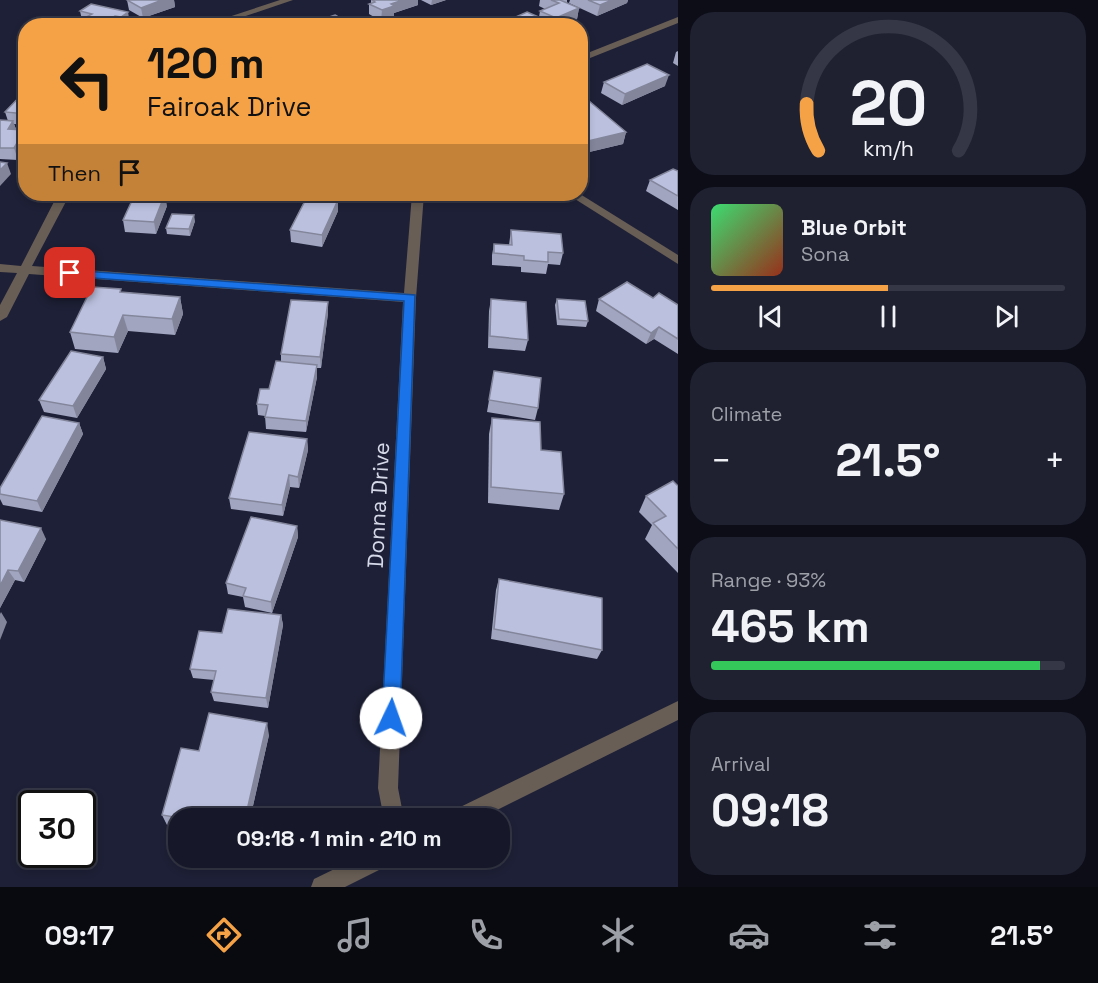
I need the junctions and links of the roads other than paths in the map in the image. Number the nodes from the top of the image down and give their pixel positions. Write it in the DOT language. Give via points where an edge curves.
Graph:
graph roads {
  1 [pos="289,0"];
  2 [pos="231,18"];
  3 [pos="678,20"];
  4 [pos="588,56"];
  5 [pos="60,201"];
  6 [pos="417,201"];
  7 [pos="584,201"];
  8 [pos="678,260"];
  9 [pos="0,268"];
  10 [pos="25,270"];
  11 [pos="410,298"];
  12 [pos="0,317"];
  13 [pos="678,710"];
  14 [pos="392,808"];
  15 [pos="480,808"];
  16 [pos="359,868"];
  17 [pos="322,887"];
  1 -- 2 [label="street"];
  3 -- 4 [label="street"];
  5 -- 10 [label="street"];
  6 -- 11 [label="street, Donna Drive"];
  7 -- 8 [label="street"];
  9 -- 10 [label="street"];
  10 -- 11 [label="street"];
  10 -- 12 [label="street"];
  11 -- 14 [label="street, Donna Drive" via="388,788"];
  13 -- 15 [label="street"];
  16 -- 17 [label="street"];
}
